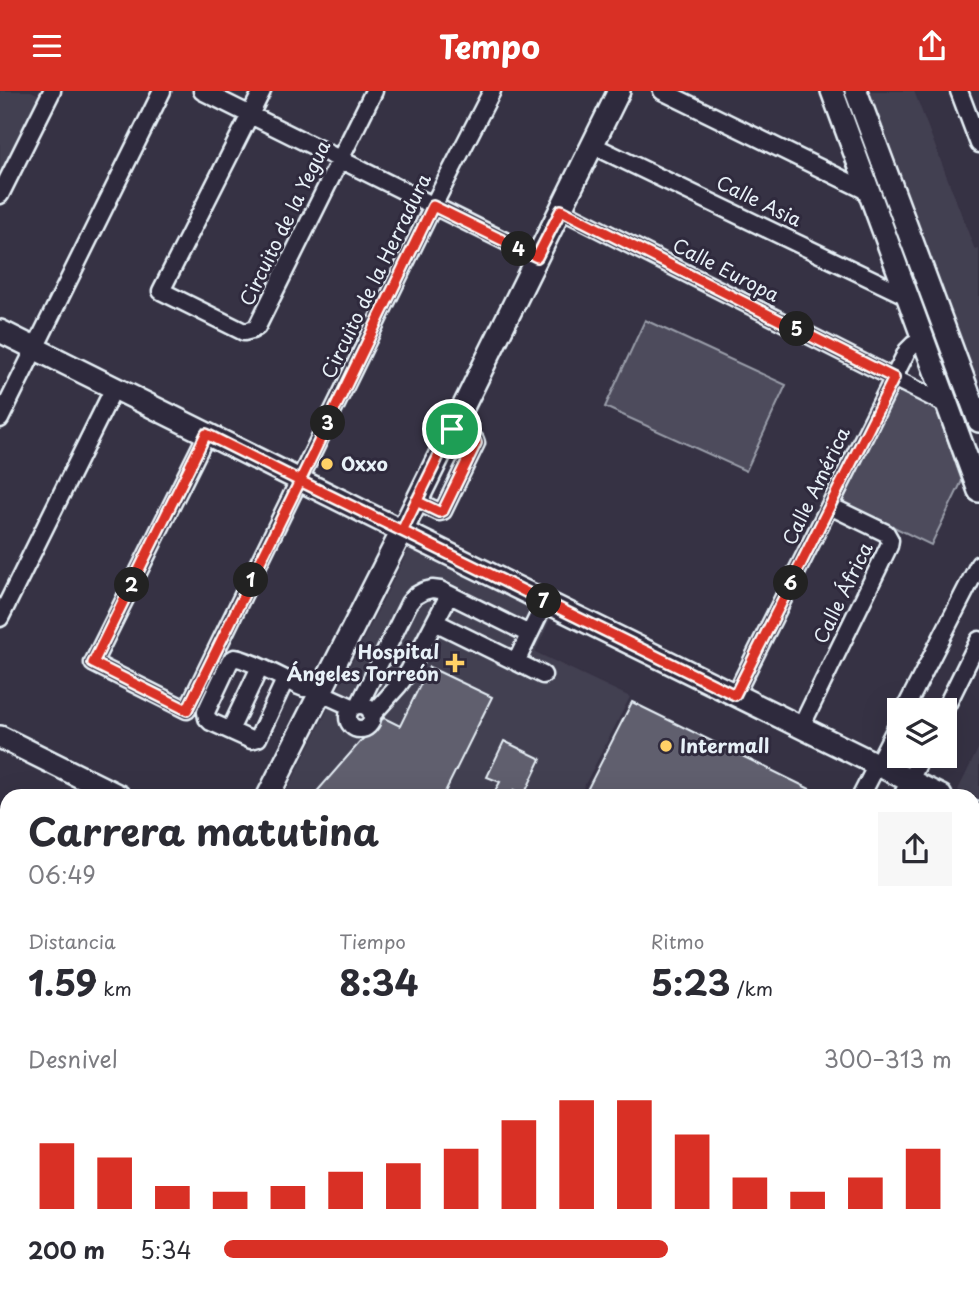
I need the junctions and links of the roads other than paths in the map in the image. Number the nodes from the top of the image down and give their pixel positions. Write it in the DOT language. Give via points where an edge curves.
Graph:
graph roads {
  1 [pos="52,91"];
  2 [pos="162,91"];
  3 [pos="202,91"];
  4 [pos="262,91"];
  5 [pos="374,91"];
  6 [pos="492,91"];
  7 [pos="619,91"];
  8 [pos="662,91"];
  9 [pos="832,91"];
  10 [pos="856,91"];
  11 [pos="959,91"];
  12 [pos="974,113"];
  13 [pos="250,115"];
  14 [pos="979,144"];
  15 [pos="592,145"];
  16 [pos="340,159"];
  17 [pos="869,192"];
  18 [pos="0,195"];
  19 [pos="433,206"];
  20 [pos="561,210"];
  21 [pos="906,229"];
  22 [pos="537,257"];
  23 [pos="907,296"];
  24 [pos="0,331"];
  25 [pos="923,340"];
  26 [pos="35,348"];
  27 [pos="894,378"];
  28 [pos="114,388"];
  29 [pos="947,405"];
  30 [pos="0,419"];
  31 [pos="979,421"];
  32 [pos="206,434"];
  33 [pos="300,481"];
  34 [pos="979,491"];
  35 [pos="830,506"];
  36 [pos="402,531"];
  37 [pos="979,564"];
  38 [pos="449,594"];
  39 [pos="545,602"];
  40 [pos="1,615"];
  41 [pos="435,622"];
  42 [pos="529,634"];
  43 [pos="979,640"];
  44 [pos="516,662"];
  45 [pos="260,667"];
  46 [pos="543,675"];
  47 [pos="285,680"];
  48 [pos="314,693"];
  49 [pos="735,695"];
  50 [pos="911,698"];
  51 [pos="950,698"];
  52 [pos="358,712"];
  53 [pos="801,727"];
  54 [pos="229,730"];
  55 [pos="0,737"];
  56 [pos="887,745"];
  57 [pos="877,765"];
  58 [pos="916,768"];
  59 [pos="105,789"];
  60 [pos="271,789"];
  61 [pos="865,789"];
  62 [pos="906,789"];
  1 -- 18 [label="street"];
  2 -- 26 [label="street"];
  3 -- 13 [label="street"];
  4 -- 13 [label="street"];
  5 -- 16 [label="street, Circuito de la Yegua"];
  6 -- 19 [label="street, Circuito de la Herradura"];
  7 -- 15 [label="main road"];
  8 -- 17 [label="street"];
  9 -- 17 [label="main road"];
  10 -- 21 [label="main road"];
  11 -- 12 [label="street"];
  12 -- 14 [label="street"];
  13 -- 16 [label="street"];
  13 -- 16 [label="street, Circuito de la Yegua" via="161,291 244,332 257,327"];
  15 -- 20 [label="main road"];
  15 -- 23 [label="street, Calle Asia"];
  16 -- 19 [label="street"];
  17 -- 21 [label="main road" via="887,200"];
  17 -- 23 [label="main road"];
  19 -- 22 [label="street"];
  19 -- 33 [label="street, Circuito de la Herradura"];
  20 -- 22 [label="main road"];
  20 -- 27 [label="street, Calle Europa"];
  21 -- 31 [label="main road"];
  22 -- 36 [label="main road"];
  23 -- 25 [label="main road"];
  24 -- 26 [label="main road"];
  25 -- 27 [label="street, Calle América" via="907,351"];
  25 -- 29 [label="main road"];
  26 -- 28 [label="main road"];
  26 -- 30 [label="street"];
  27 -- 29 [label="street, Calle Europa"];
  27 -- 35 [label="street, Calle América"];
  28 -- 32 [label="main road"];
  28 -- 40 [label="street"];
  29 -- 34 [label="main road"];
  32 -- 33 [label="main road"];
  32 -- 33 [label="street, Circuito de la Herradura" via="93,663 187,710"];
  33 -- 36 [label="main road"];
  35 -- 49 [label="street, Calle América"];
  35 -- 53 [label="street, Calle África" via="886,533 890,540"];
  36 -- 39 [label="main road"];
  36 -- 48 [label="main road"];
  37 -- 50 [label="street"];
  38 -- 41 [label="street"];
  38 -- 42 [label="street"];
  38 -- 52 [label="street" via="432,589 409,603"];
  39 -- 42 [label="street"];
  39 -- 49 [label="main road"];
  41 -- 44 [label="street"];
  41 -- 52 [label="street" via="398,686"];
  42 -- 44 [label="street"];
  43 -- 51 [label="street"];
  44 -- 46 [label="street"];
  45 -- 47 [label="street"];
  45 -- 54 [label="street"];
  45 -- 54 [label="street" via="241,659 230,661 206,712 211,722"];
  47 -- 48 [label="street"];
  47 -- 54 [label="street" via="258,738 251,740"];
  48 -- 52 [label="street" via="344,712"];
  48 -- 60 [label="main road"];
  49 -- 53 [label="main road"];
  53 -- 57 [label="main road"];
  55 -- 59 [label="main road"];
  56 -- 57 [label="street"];
  57 -- 61 [label="street"];
  57 -- 62 [label="main road"];
  58 -- 62 [label="street"];
}
